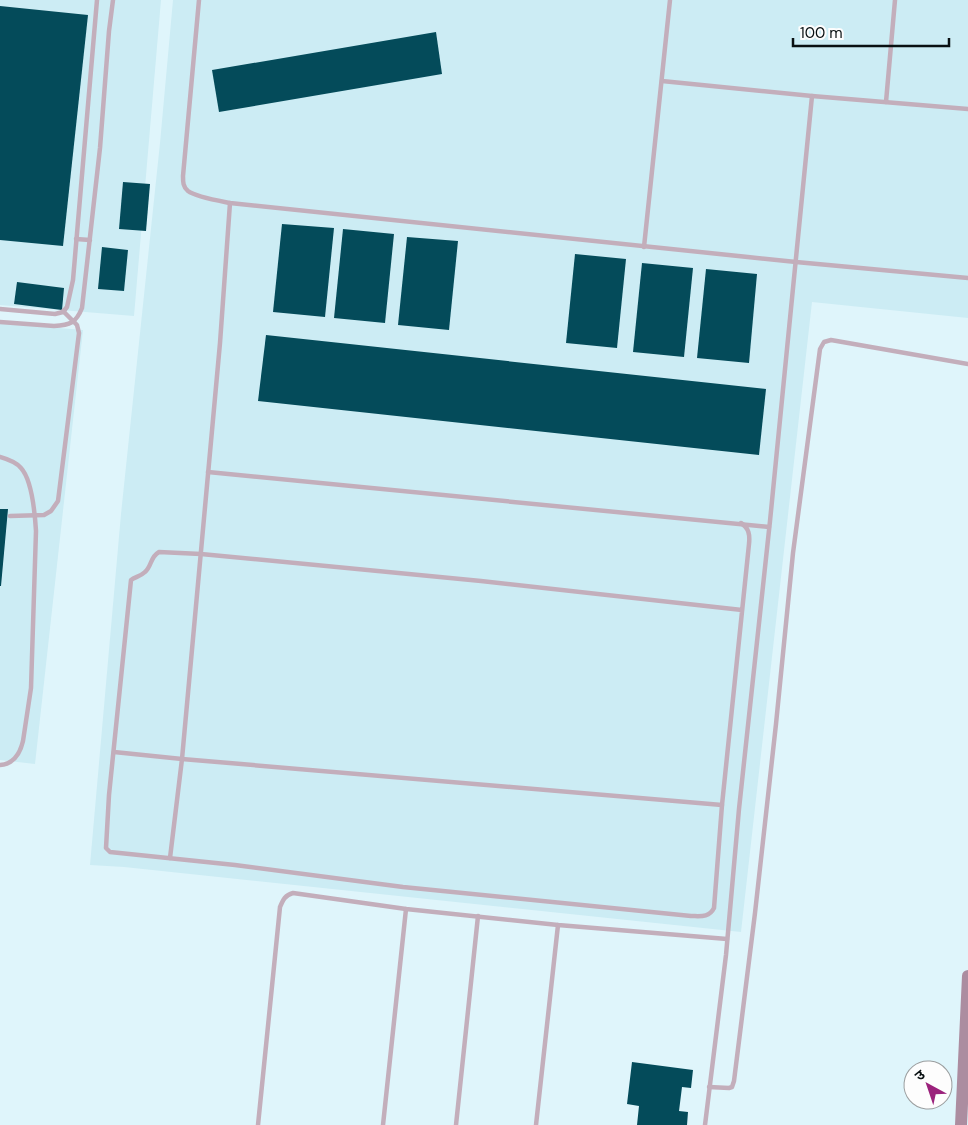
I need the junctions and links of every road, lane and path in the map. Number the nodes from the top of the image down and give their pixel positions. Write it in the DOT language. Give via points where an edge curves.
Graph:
graph roads {
  1 [pos="97,0"];
  2 [pos="111,0"];
  3 [pos="199,0"];
  4 [pos="670,0"];
  5 [pos="896,0"];
  6 [pos="662,81"];
  7 [pos="812,96"];
  8 [pos="886,102"];
  9 [pos="968,109"];
  10 [pos="230,203"];
  11 [pos="76,240"];
  12 [pos="90,240"];
  13 [pos="644,247"];
  14 [pos="796,262"];
  15 [pos="968,278"];
  16 [pos="0,309"];
  17 [pos="63,311"];
  18 [pos="74,321"];
  19 [pos="0,322"];
  20 [pos="968,364"];
  21 [pos="0,457"];
  22 [pos="208,472"];
  23 [pos="10,516"];
  24 [pos="741,523"];
  25 [pos="769,527"];
  26 [pos="201,554"];
  27 [pos="742,610"];
  28 [pos="114,752"];
  29 [pos="182,759"];
  30 [pos="0,765"];
  31 [pos="722,805"];
  32 [pos="170,858"];
  33 [pos="406,909"];
  34 [pos="478,916"];
  35 [pos="558,925"];
  36 [pos="727,940"];
  37 [pos="968,976"];
  38 [pos="710,1087"];
  39 [pos="258,1125"];
  40 [pos="383,1125"];
  41 [pos="456,1125"];
  42 [pos="536,1125"];
  43 [pos="705,1125"];
  44 [pos="960,1125"];
  1 -- 11 [label="lane"];
  2 -- 12 [label="lane"];
  3 -- 10 [label="lane" via="184,185 197,195"];
  4 -- 6 [label="lane"];
  5 -- 8 [label="lane"];
  6 -- 7 [label="lane"];
  6 -- 13 [label="lane"];
  7 -- 8 [label="lane"];
  7 -- 14 [label="lane"];
  8 -- 9 [label="lane"];
  10 -- 13 [label="lane"];
  10 -- 22 [label="lane"];
  11 -- 12 [label="lane"];
  11 -- 17 [label="lane" via="70,297"];
  12 -- 18 [label="lane" via="82,308"];
  13 -- 14 [label="lane"];
  14 -- 15 [label="lane"];
  14 -- 25 [label="lane"];
  16 -- 17 [label="lane" via="55,314"];
  17 -- 18 [label="lane"];
  18 -- 19 [label="lane" via="54,326"];
  18 -- 23 [label="lane" via="80,333 58,501 52,511 44,515"];
  20 -- 38 [label="lane" via="831,340 824,342 820,349 793,553 734,1081 729,1088"];
  21 -- 30 [label="lane" via="22,468 34,508 36,531 31,688 23,741 17,756"];
  22 -- 24 [label="lane"];
  22 -- 26 [label="lane"];
  24 -- 25 [label="lane"];
  24 -- 27 [label="lane" via="750,537"];
  25 -- 36 [label="lane"];
  26 -- 27 [label="lane"];
  26 -- 28 [label="lane" via="159,552 154,555 146,572 131,579"];
  26 -- 29 [label="lane"];
  27 -- 31 [label="lane"];
  28 -- 29 [label="lane"];
  28 -- 32 [label="lane" via="107,849 110,852"];
  29 -- 31 [label="lane"];
  29 -- 32 [label="lane"];
  31 -- 32 [label="lane" via="714,908 704,916 403,887"];
  33 -- 34 [label="lane"];
  33 -- 39 [label="lane" via="292,894 284,897 280,907"];
  33 -- 40 [label="lane"];
  34 -- 35 [label="lane"];
  34 -- 41 [label="lane"];
  35 -- 36 [label="lane"];
  35 -- 42 [label="lane"];
  36 -- 38 [label="lane"];
  37 -- 44 [label="street"];
  38 -- 43 [label="lane"];
}
